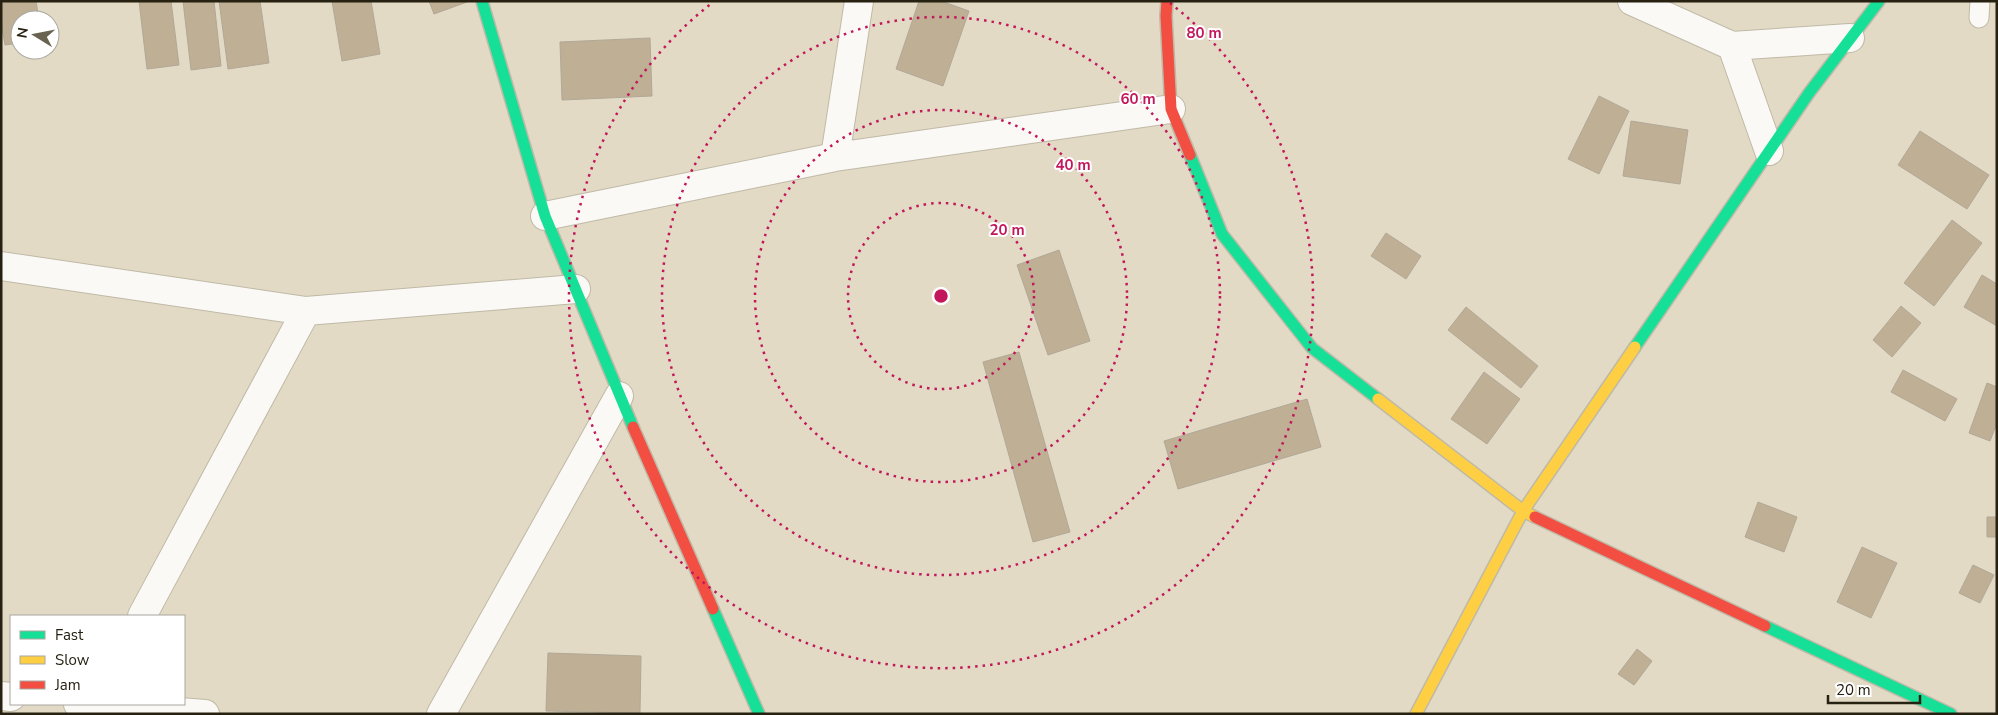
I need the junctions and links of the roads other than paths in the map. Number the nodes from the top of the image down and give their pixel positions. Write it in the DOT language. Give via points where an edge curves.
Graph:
graph roads {
  1 [pos="482,1"];
  2 [pos="859,1"];
  3 [pos="1166,1"];
  4 [pos="1632,1"];
  5 [pos="1878,1"];
  6 [pos="1850,38"];
  7 [pos="1732,46"];
  8 [pos="1171,109"];
  9 [pos="1769,151"];
  10 [pos="835,157"];
  11 [pos="545,216"];
  12 [pos="1,266"];
  13 [pos="576,289"];
  14 [pos="306,311"];
  15 [pos="619,396"];
  16 [pos="1523,511"];
  17 [pos="143,615"];
  18 [pos="89,707"];
  19 [pos="205,714"];
  20 [pos="441,714"];
  21 [pos="759,714"];
  22 [pos="1416,714"];
  23 [pos="1951,714"];
  1 -- 11 [label="street"];
  2 -- 10 [label="street"];
  3 -- 8 [label="street"];
  4 -- 7 [label="street"];
  5 -- 6 [label="street"];
  6 -- 7 [label="street"];
  6 -- 9 [label="street"];
  7 -- 9 [label="street"];
  8 -- 10 [label="street"];
  8 -- 16 [label="street" via="1222,234 1312,348"];
  9 -- 16 [label="street"];
  10 -- 11 [label="street"];
  11 -- 13 [label="street"];
  12 -- 14 [label="street"];
  13 -- 14 [label="street"];
  13 -- 15 [label="street"];
  14 -- 17 [label="street"];
  15 -- 20 [label="street"];
  15 -- 21 [label="street"];
  16 -- 22 [label="street"];
  16 -- 23 [label="street"];
  18 -- 19 [label="street"];
}
